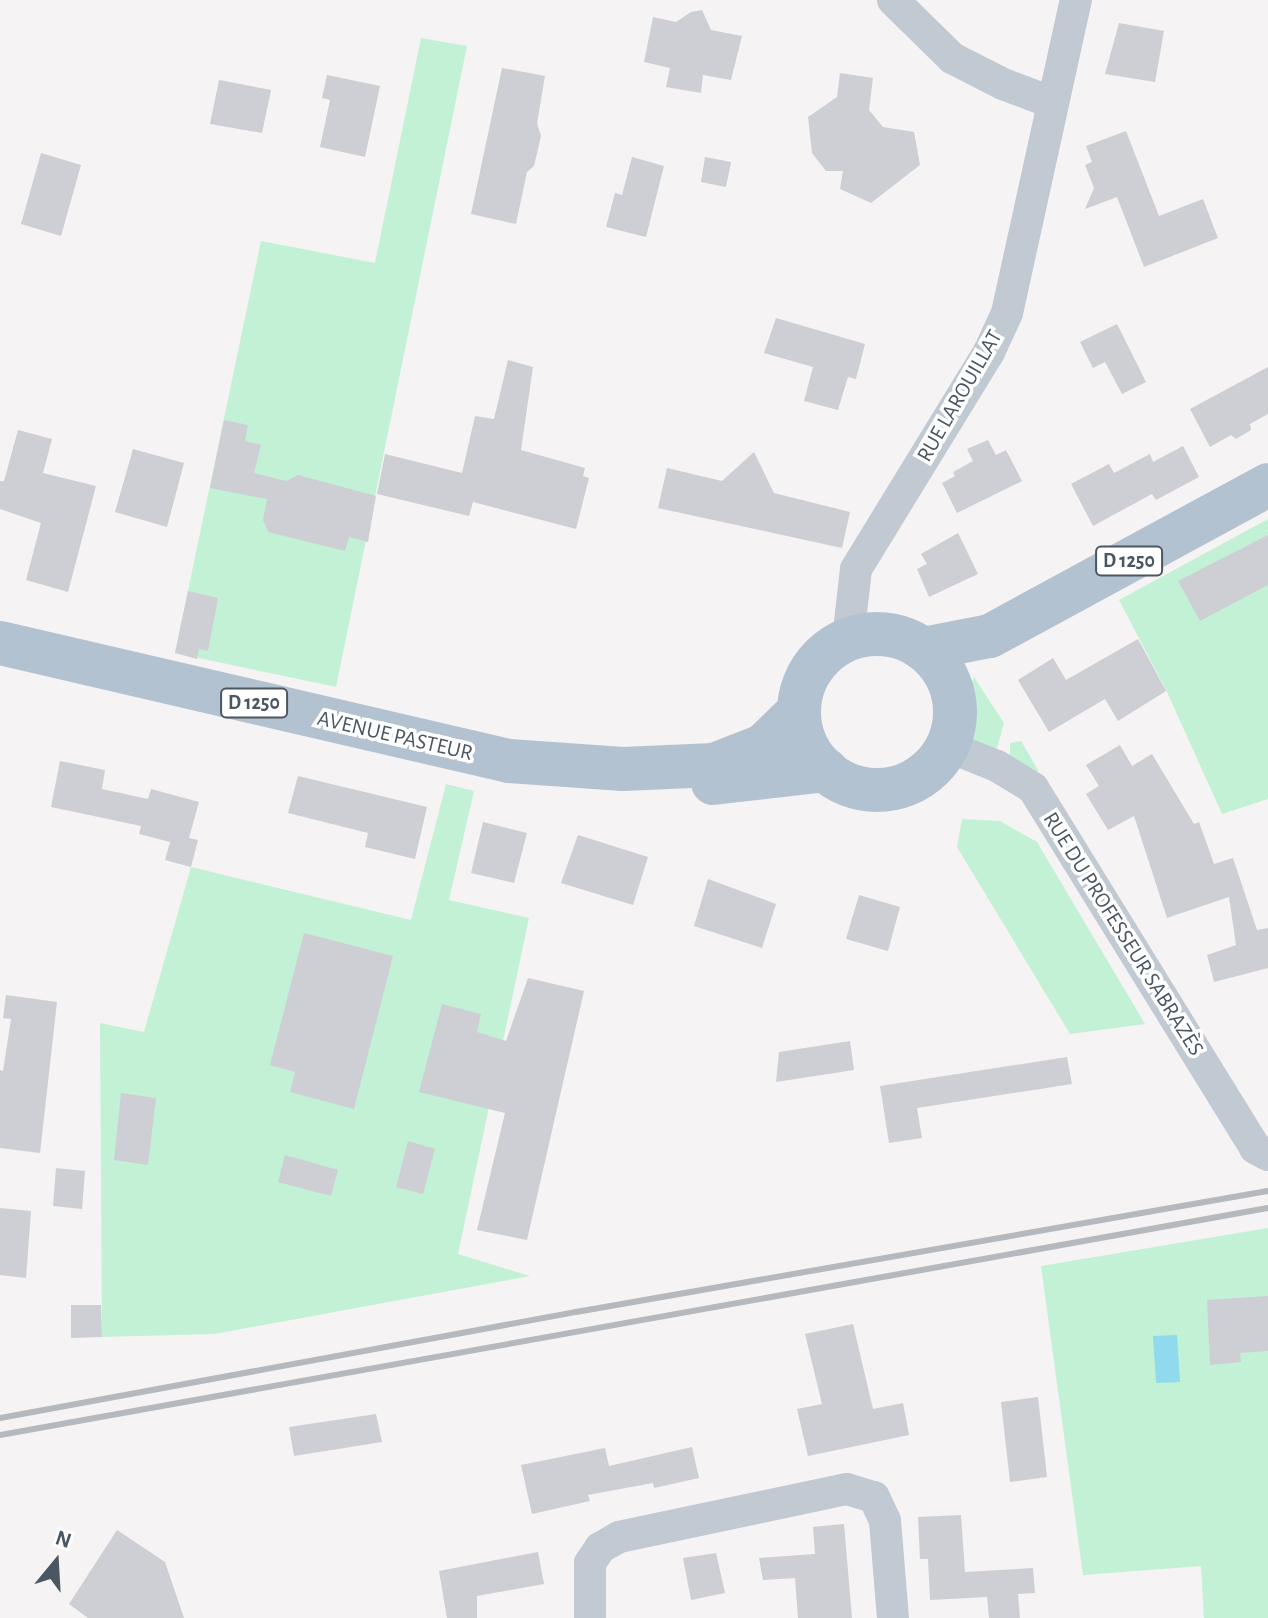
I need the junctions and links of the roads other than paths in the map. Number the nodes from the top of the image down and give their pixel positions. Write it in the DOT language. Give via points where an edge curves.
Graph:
graph roads {
  1 [pos="893,0"];
  2 [pos="1076,0"];
  3 [pos="1053,103"];
  4 [pos="1268,485"];
  5 [pos="990,636"];
  6 [pos="848,639"];
  7 [pos="0,643"];
  8 [pos="923,649"];
  9 [pos="951,686"];
  10 [pos="798,712"];
  11 [pos="947,746"];
  12 [pos="509,761"];
  13 [pos="826,770"];
  14 [pos="1268,1155"];
  15 [pos="590,1618"];
  16 [pos="893,1618"];
  1 -- 3 [label="street" via="952,58"];
  2 -- 3 [label="street, RUE LAROUILLAT"];
  3 -- 6 [label="street, RUE LAROUILLAT" via="1007,313 989,352 856,569"];
  4 -- 5 [label="main road, D 1250"];
  5 -- 8 [label="main road, D 1250"];
  5 -- 9 [label="main road, D 1250"];
  6 -- 8 [label="main road" via="900,637"];
  6 -- 10 [label="main road" via="826,652 809,672"];
  7 -- 12 [label="main road, AVENUE PASTEUR / D 1250"];
  8 -- 9 [label="main road"];
  9 -- 11 [label="main road" via="954,726"];
  10 -- 12 [label="main road, AVENUE PASTEUR / D 1250" via="763,746 714,765 623,769"];
  10 -- 13 [label="main road" via="803,738"];
  11 -- 13 [label="main road" via="911,783 886,790 860,788"];
  11 -- 14 [label="street, RUE DU PROFESSEUR SABRAZÈS" via="1033,788 1255,1148"];
  12 -- 13 [label="main road, AVENUE PASTEUR / D 1250" via="545,778 622,785 732,782"];
  15 -- 16 [label="street" via="590,1563 600,1548 619,1537 847,1489 874,1497 885,1521"];
}
